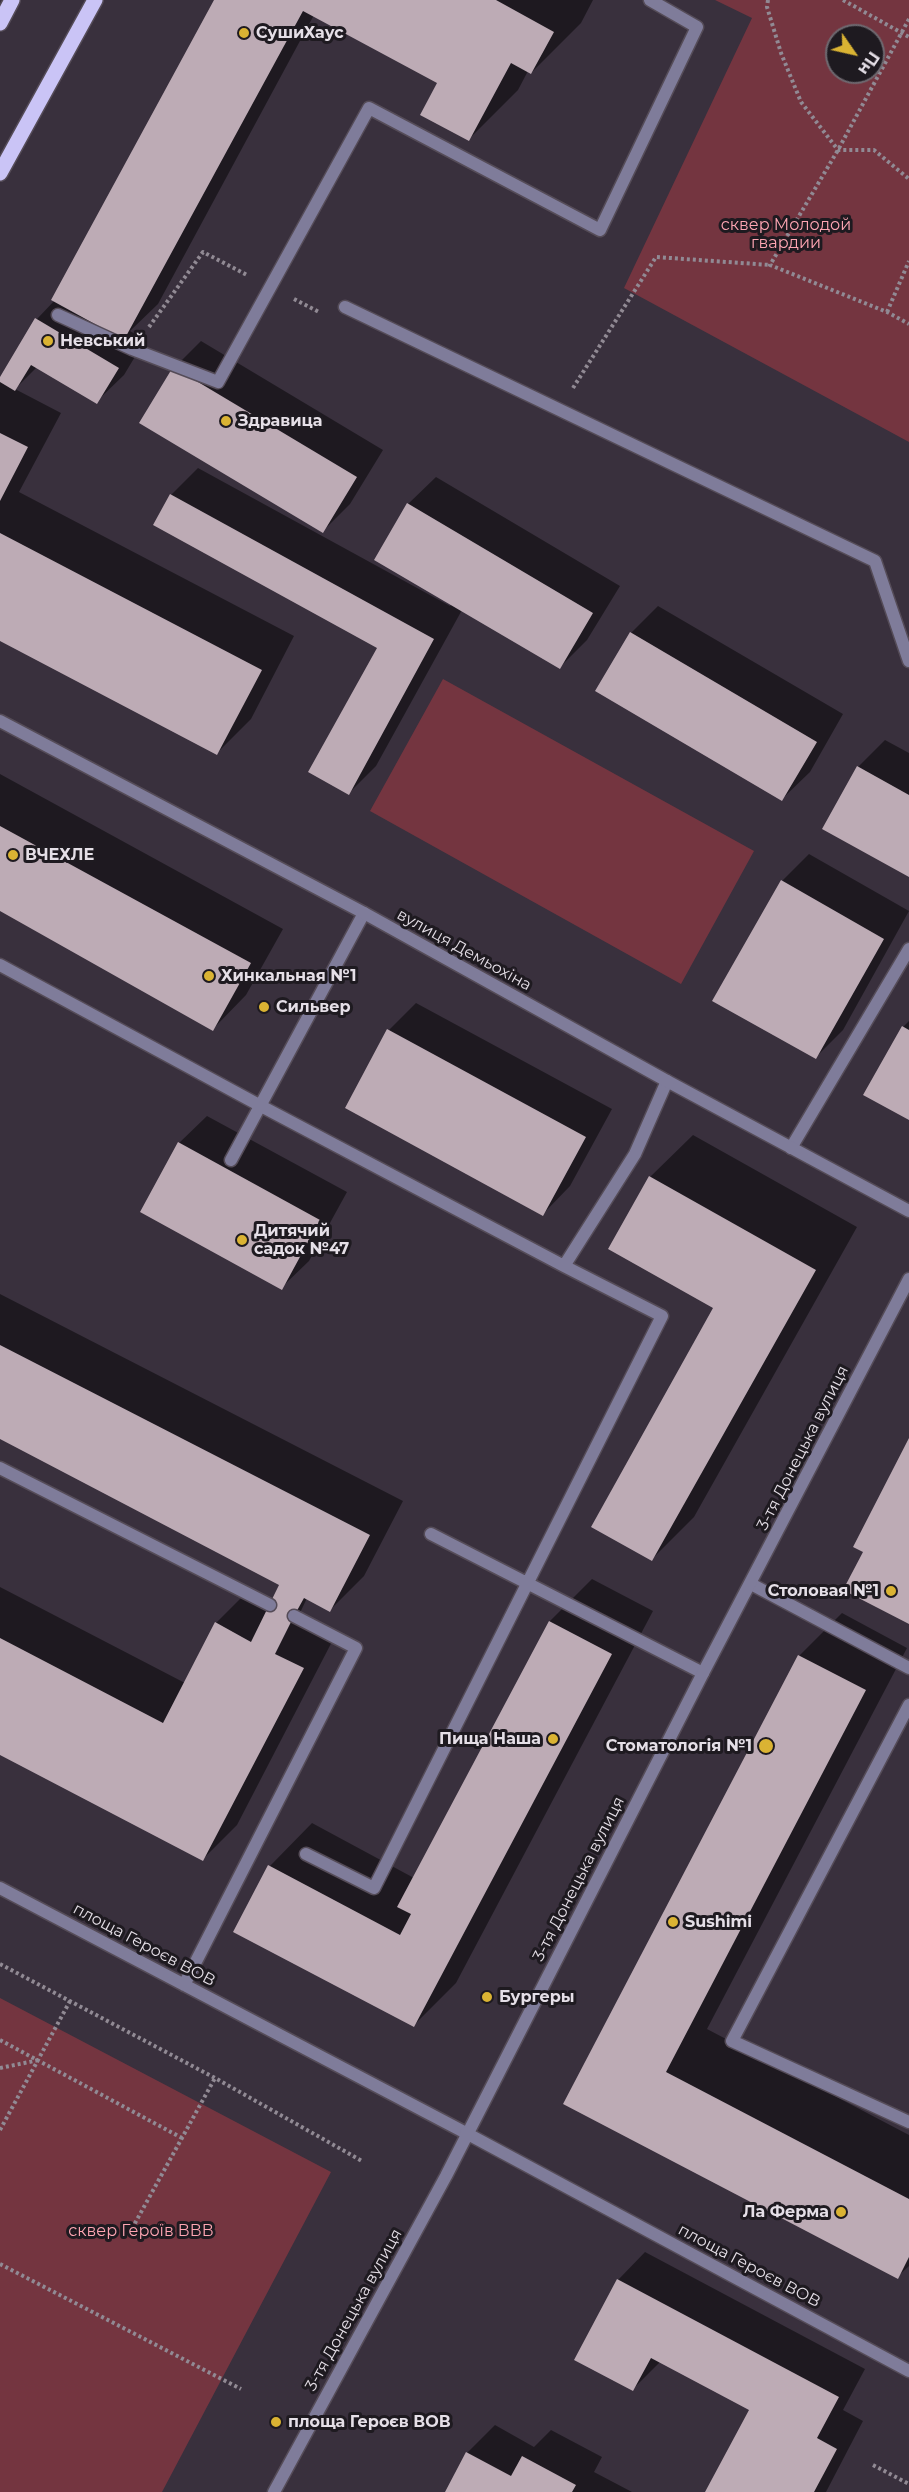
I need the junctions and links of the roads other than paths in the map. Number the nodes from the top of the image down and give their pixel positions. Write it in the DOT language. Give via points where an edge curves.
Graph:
graph roads {
  1 [pos="12,0"];
  2 [pos="95,0"];
  3 [pos="650,0"];
  4 [pos="0,23"];
  5 [pos="0,173"];
  6 [pos="345,308"];
  7 [pos="58,315"];
  8 [pos="909,661"];
  9 [pos="0,721"];
  10 [pos="364,913"];
  11 [pos="909,950"];
  12 [pos="0,965"];
  13 [pos="667,1081"];
  14 [pos="259,1105"];
  15 [pos="791,1148"];
  16 [pos="231,1160"];
  17 [pos="909,1211"];
  18 [pos="564,1266"];
  19 [pos="909,1279"];
  20 [pos="0,1468"];
  21 [pos="431,1534"];
  22 [pos="527,1583"];
  23 [pos="751,1584"];
  24 [pos="270,1605"];
  25 [pos="294,1617"];
  26 [pos="909,1668"];
  27 [pos="703,1673"];
  28 [pos="909,1706"];
  29 [pos="306,1854"];
  30 [pos="0,1888"];
  31 [pos="184,1985"];
  32 [pos="909,2122"];
  33 [pos="466,2133"];
  34 [pos="909,2371"];
  35 [pos="274,2492"];
  1 -- 4 [label="main road"];
  2 -- 5 [label="main road"];
  3 -- 7 [label="street" via="697,27 600,230 369,108 218,382"];
  6 -- 8 [label="street" via="875,561"];
  9 -- 10 [label="street, вулиця Демьохіна"];
  10 -- 13 [label="street, вулиця Демьохіна"];
  10 -- 14 [label="street"];
  11 -- 15 [label="street"];
  12 -- 14 [label="street"];
  13 -- 15 [label="street, вулиця Демьохіна"];
  13 -- 18 [label="street" via="635,1154"];
  14 -- 16 [label="street"];
  14 -- 18 [label="street"];
  15 -- 17 [label="street, вулиця Демьохіна"];
  18 -- 22 [label="street" via="662,1316"];
  19 -- 23 [label="street, 3-тя Донецька вулиця"];
  20 -- 24 [label="street"];
  21 -- 22 [label="street"];
  22 -- 27 [label="street"];
  22 -- 29 [label="street" via="374,1888"];
  23 -- 26 [label="street"];
  23 -- 27 [label="street, 3-тя Донецька вулиця"];
  25 -- 31 [label="street" via="356,1648"];
  27 -- 33 [label="street, 3-тя Донецька вулиця"];
  28 -- 32 [label="street" via="732,2041"];
  30 -- 31 [label="street, площа Героєв ВОВ"];
  31 -- 33 [label="street, площа Героєв ВОВ"];
  33 -- 34 [label="street, площа Героєв ВОВ"];
  33 -- 35 [label="street, 3-тя Донецька вулиця"];
}
